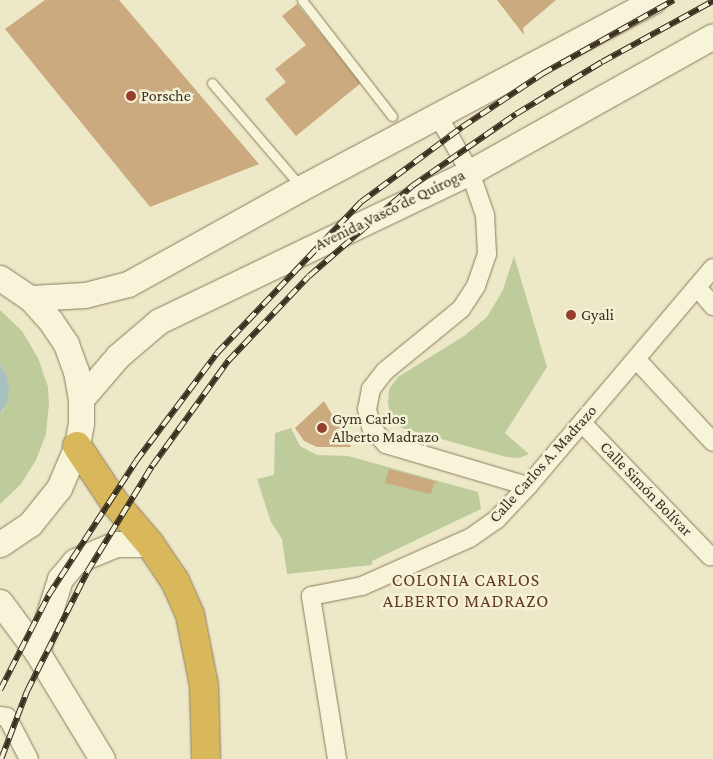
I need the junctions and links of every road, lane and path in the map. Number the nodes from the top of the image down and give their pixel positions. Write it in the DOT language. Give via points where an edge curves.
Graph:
graph roads {
  1 [pos="302,0"];
  2 [pos="654,0"];
  3 [pos="713,36"];
  4 [pos="212,83"];
  5 [pos="392,116"];
  6 [pos="438,116"];
  7 [pos="470,172"];
  8 [pos="301,188"];
  9 [pos="713,268"];
  10 [pos="0,278"];
  11 [pos="697,287"];
  12 [pos="30,298"];
  13 [pos="713,306"];
  14 [pos="636,359"];
  15 [pos="81,399"];
  16 [pos="582,422"];
  17 [pos="713,442"];
  18 [pos="77,446"];
  19 [pos="528,486"];
  20 [pos="0,544"];
  21 [pos="150,544"];
  22 [pos="710,556"];
  23 [pos="0,602"];
  24 [pos="38,652"];
  25 [pos="0,716"];
  26 [pos="29,759"];
  27 [pos="102,759"];
  28 [pos="206,759"];
  29 [pos="337,759"];
  1 -- 5 [label="lane"];
  2 -- 6 [label="main road"];
  3 -- 7 [label="main road, Avenida Vasco de Quiroga"];
  4 -- 8 [label="lane"];
  6 -- 7 [label="street"];
  6 -- 8 [label="main road"];
  7 -- 15 [label="main road, Avenida Vasco de Quiroga" via="158,321 118,356"];
  7 -- 19 [label="street" via="485,215 487,254 476,286 461,309 385,371 371,389 367,409 371,427 386,444"];
  8 -- 12 [label="main road" via="128,284 85,295"];
  9 -- 11 [label="street, Calle Carlos A. Madrazo"];
  10 -- 12 [label="main road"];
  11 -- 13 [label="street"];
  11 -- 14 [label="street, Calle Carlos A. Madrazo"];
  12 -- 15 [label="main road" via="66,344 76,371"];
  14 -- 16 [label="street, Calle Carlos A. Madrazo"];
  14 -- 17 [label="street"];
  15 -- 18 [label="main road"];
  16 -- 19 [label="street, Calle Carlos A. Madrazo"];
  16 -- 22 [label="street, Calle Simón Bolívar"];
  18 -- 20 [label="main road" via="68,473 52,500 30,524"];
  18 -- 21 [label="highway" via="115,503"];
  19 -- 29 [label="street, Calle Carlos A. Madrazo" via="496,520 470,538 362,586 311,596"];
  21 -- 24 [label="main road" via="116,544 75,560 60,579"];
  21 -- 28 [label="highway" via="175,581 190,616 204,686"];
  23 -- 24 [label="main road"];
  24 -- 27 [label="main road"];
  25 -- 26 [label="street" via="8,717"];
}
